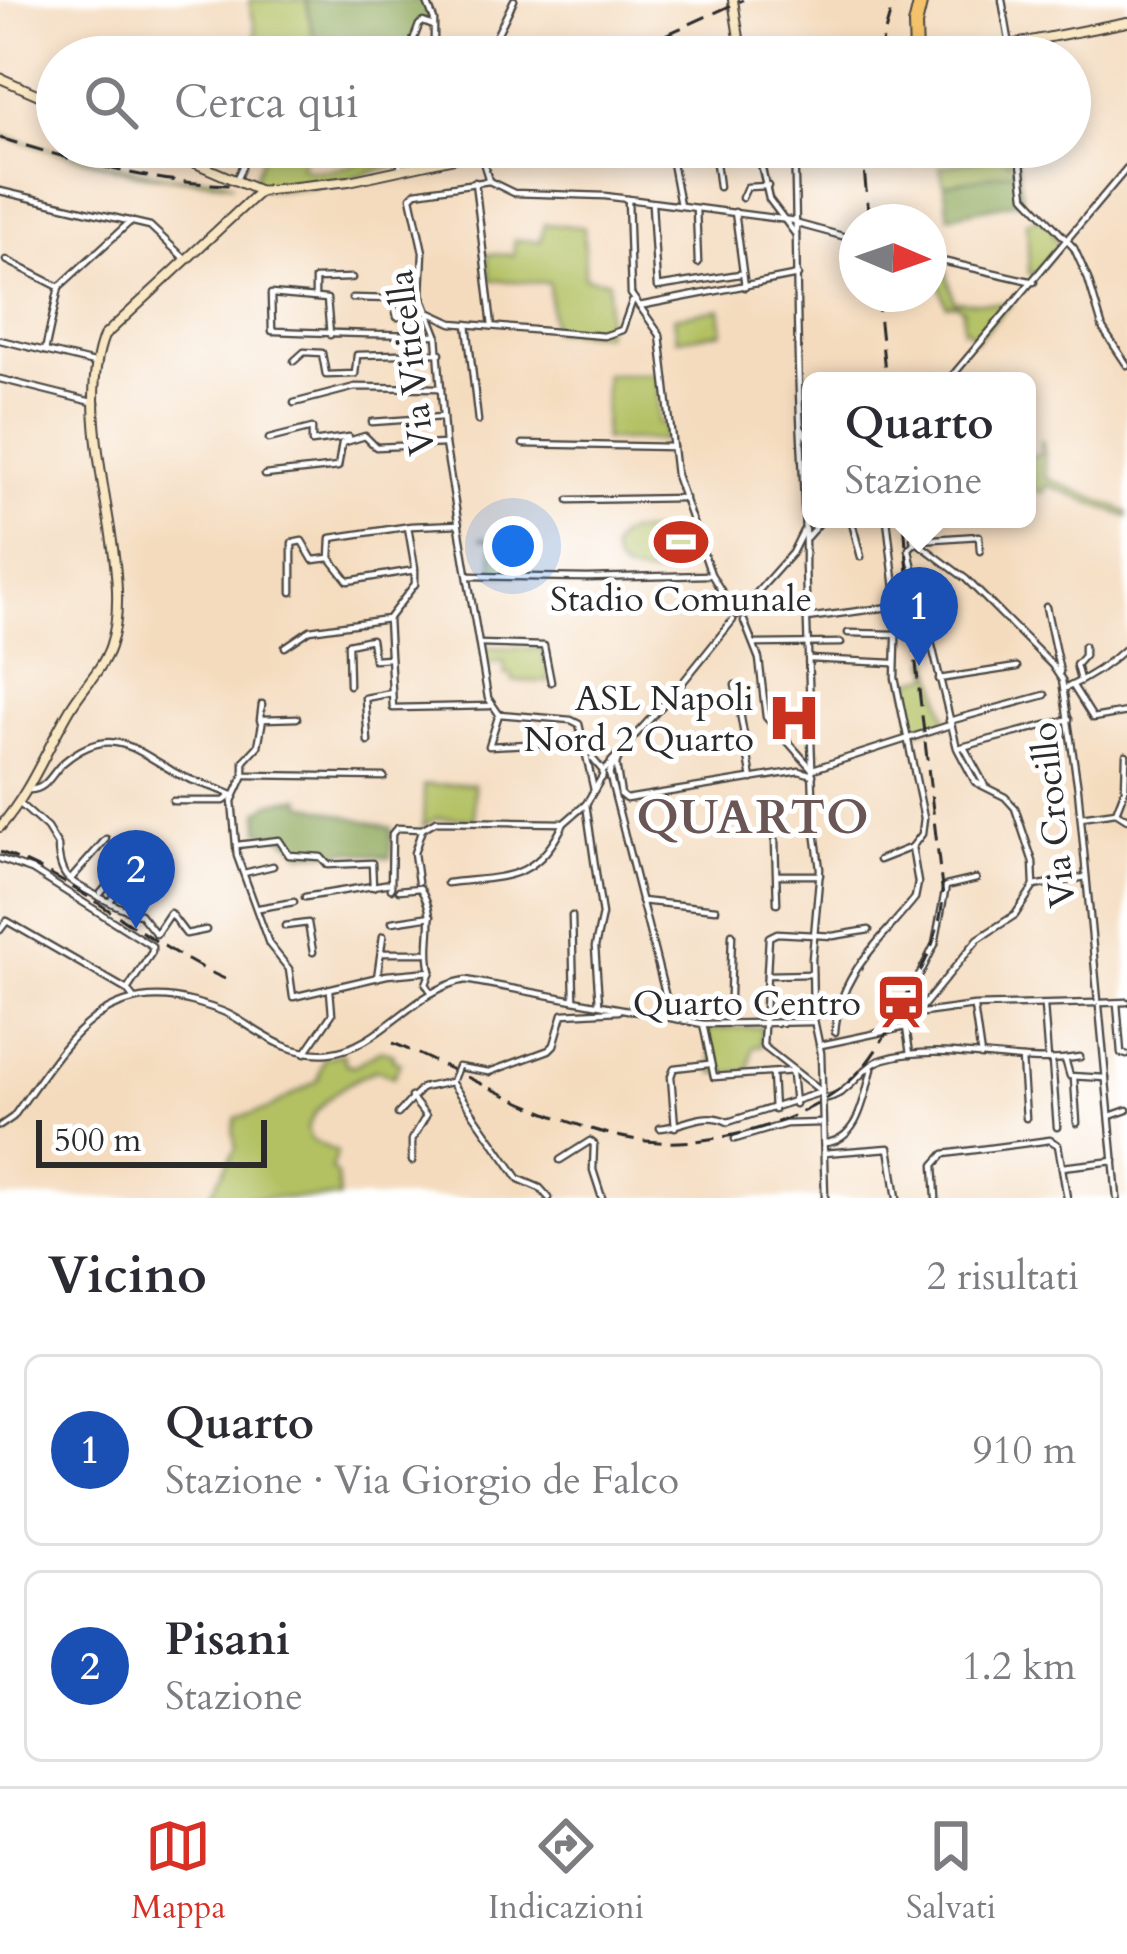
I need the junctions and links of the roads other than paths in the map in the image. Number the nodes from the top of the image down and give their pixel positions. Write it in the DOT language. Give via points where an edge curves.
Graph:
graph roads {
  1 [pos="426,0"];
  2 [pos="514,0"];
  3 [pos="734,0"];
  4 [pos="919,0"];
  5 [pos="1002,0"];
  6 [pos="1127,22"];
  7 [pos="432,25"];
  8 [pos="414,36"];
  9 [pos="433,36"];
  10 [pos="496,36"];
  11 [pos="739,36"];
  12 [pos="914,36"];
  13 [pos="1008,36"];
  14 [pos="1056,36"];
  15 [pos="0,78"];
  16 [pos="36,94"];
  17 [pos="208,168"];
  18 [pos="241,168"];
  19 [pos="405,168"];
  20 [pos="485,168"];
  21 [pos="673,168"];
  22 [pos="717,168"];
  23 [pos="763,168"];
  24 [pos="794,168"];
  25 [pos="1020,168"];
  26 [pos="1127,168"];
  27 [pos="400,169"];
  28 [pos="236,180"];
  29 [pos="489,181"];
  30 [pos="475,182"];
  31 [pos="768,186"];
  32 [pos="719,187"];
  33 [pos="260,190"];
  34 [pos="0,191"];
  35 [pos="742,198"];
  36 [pos="628,199"];
  37 [pos="652,202"];
  38 [pos="680,206"];
  39 [pos="696,208"];
  40 [pos="735,212"];
  41 [pos="783,220"];
  42 [pos="131,221"];
  43 [pos="795,223"];
  44 [pos="839,235"];
  45 [pos="1069,241"];
  46 [pos="185,259"];
  47 [pos="6,260"];
  48 [pos="698,262"];
  49 [pos="947,262"];
  50 [pos="740,274"];
  51 [pos="798,274"];
  52 [pos="352,278"];
  53 [pos="1034,281"];
  54 [pos="59,287"];
  55 [pos="745,287"];
  56 [pos="315,297"];
  57 [pos="352,298"];
  58 [pos="635,303"];
  59 [pos="429,314"];
  60 [pos="466,324"];
  61 [pos="493,328"];
  62 [pos="330,335"];
  63 [pos="437,335"];
  64 [pos="0,340"];
  65 [pos="44,351"];
  66 [pos="440,353"];
  67 [pos="294,361"];
  68 [pos="98,364"];
  69 [pos="1127,365"];
  70 [pos="956,372"];
  71 [pos="0,380"];
  72 [pos="441,388"];
  73 [pos="96,403"];
  74 [pos="295,403"];
  75 [pos="443,417"];
  76 [pos="478,421"];
  77 [pos="372,422"];
  78 [pos="800,430"];
  79 [pos="802,433"];
  80 [pos="365,436"];
  81 [pos="269,439"];
  82 [pos="445,444"];
  83 [pos="524,444"];
  84 [pos="673,447"];
  85 [pos="265,476"];
  86 [pos="802,478"];
  87 [pos="685,498"];
  88 [pos="569,500"];
  89 [pos="459,524"];
  90 [pos="408,527"];
  91 [pos="804,528"];
  92 [pos="809,528"];
  93 [pos="816,528"];
  94 [pos="853,528"];
  95 [pos="888,528"];
  96 [pos="915,528"];
  97 [pos="814,529"];
  98 [pos="916,541"];
  99 [pos="805,542"];
  100 [pos="980,551"];
  101 [pos="861,557"];
  102 [pos="330,558"];
  103 [pos="415,570"];
  104 [pos="711,574"];
  105 [pos="470,575"];
  106 [pos="292,592"];
  107 [pos="897,606"];
  108 [pos="1046,608"];
  109 [pos="807,618"];
  110 [pos="388,619"];
  111 [pos="739,621"];
  112 [pos="848,633"];
  113 [pos="895,634"];
  114 [pos="808,642"];
  115 [pos="841,643"];
  116 [pos="479,644"];
  117 [pos="755,644"];
  118 [pos="1084,646"];
  119 [pos="285,647"];
  120 [pos="1127,647"];
  121 [pos="391,658"];
  122 [pos="809,659"];
  123 [pos="895,663"];
  124 [pos="1017,667"];
  125 [pos="1059,674"];
  126 [pos="938,680"];
  127 [pos="1079,680"];
  128 [pos="551,682"];
  129 [pos="350,685"];
  130 [pos="735,685"];
  131 [pos="1073,686"];
  132 [pos="1064,689"];
  133 [pos="392,693"];
  134 [pos="1046,695"];
  135 [pos="262,704"];
  136 [pos="490,706"];
  137 [pos="1127,712"];
  138 [pos="499,714"];
  139 [pos="297,718"];
  140 [pos="1069,719"];
  141 [pos="950,723"];
  142 [pos="908,737"];
  143 [pos="586,741"];
  144 [pos="368,742"];
  145 [pos="960,747"];
  146 [pos="255,749"];
  147 [pos="1126,755"];
  148 [pos="812,756"];
  149 [pos="800,757"];
  150 [pos="593,764"];
  151 [pos="808,770"];
  152 [pos="609,773"];
  153 [pos="244,776"];
  154 [pos="384,777"];
  155 [pos="752,779"];
  156 [pos="595,788"];
  157 [pos="30,790"];
  158 [pos="233,795"];
  159 [pos="173,801"];
  160 [pos="20,804"];
  161 [pos="586,804"];
  162 [pos="1116,812"];
  163 [pos="1081,817"];
  164 [pos="1127,818"];
  165 [pos="564,823"];
  166 [pos="0,827"];
  167 [pos="422,829"];
  168 [pos="106,839"];
  169 [pos="775,842"];
  170 [pos="236,846"];
  171 [pos="912,847"];
  172 [pos="0,859"];
  173 [pos="142,859"];
  174 [pos="879,860"];
  175 [pos="124,866"];
  176 [pos="273,866"];
  177 [pos="243,873"];
  178 [pos="776,875"];
  179 [pos="820,875"];
  180 [pos="1086,877"];
  181 [pos="71,879"];
  182 [pos="976,879"];
  183 [pos="418,882"];
  184 [pos="447,883"];
  185 [pos="1034,886"];
  186 [pos="373,887"];
  187 [pos="394,888"];
  188 [pos="100,895"];
  189 [pos="305,897"];
  190 [pos="110,901"];
  191 [pos="294,902"];
  192 [pos="640,902"];
  193 [pos="778,903"];
  194 [pos="257,908"];
  195 [pos="716,909"];
  196 [pos="431,916"];
  197 [pos="572,916"];
  198 [pos="392,922"];
  199 [pos="285,926"];
  200 [pos="0,930"];
  201 [pos="206,930"];
  202 [pos="869,930"];
  203 [pos="732,934"];
  204 [pos="816,934"];
  205 [pos="382,936"];
  206 [pos="313,952"];
  207 [pos="382,953"];
  208 [pos="427,953"];
  209 [pos="431,971"];
  210 [pos="812,974"];
  211 [pos="767,975"];
  212 [pos="377,978"];
  213 [pos="429,988"];
  214 [pos="127,990"];
  215 [pos="330,990"];
  216 [pos="134,999"];
  217 [pos="574,999"];
  218 [pos="1127,1002"];
  219 [pos="1098,1003"];
  220 [pos="1117,1003"];
  221 [pos="599,1004"];
  222 [pos="1043,1004"];
  223 [pos="974,1006"];
  224 [pos="644,1012"];
  225 [pos="836,1014"];
  226 [pos="671,1017"];
  227 [pos="914,1017"];
  228 [pos="815,1018"];
  229 [pos="704,1024"];
  230 [pos="763,1024"];
  231 [pos="729,1026"];
  232 [pos="906,1027"];
  233 [pos="835,1032"];
  234 [pos="820,1045"];
  235 [pos="305,1052"];
  236 [pos="910,1054"];
  237 [pos="1127,1055"];
  238 [pos="981,1056"];
  239 [pos="1080,1057"];
  240 [pos="1022,1059"];
  241 [pos="1065,1059"];
  242 [pos="1050,1060"];
  243 [pos="709,1064"];
  244 [pos="873,1065"];
  245 [pos="793,1071"];
  246 [pos="772,1072"];
  247 [pos="1075,1078"];
  248 [pos="1106,1078"];
  249 [pos="452,1081"];
  250 [pos="822,1095"];
  251 [pos="411,1097"];
  252 [pos="795,1104"];
  253 [pos="1127,1110"];
  254 [pos="774,1111"];
  255 [pos="398,1114"];
  256 [pos="1110,1116"];
  257 [pos="1026,1118"];
  258 [pos="823,1123"];
  259 [pos="1077,1124"];
  260 [pos="0,1126"];
  261 [pos="675,1127"];
  262 [pos="1057,1127"];
  263 [pos="659,1128"];
  264 [pos="735,1139"];
  265 [pos="824,1143"];
  266 [pos="824,1153"];
  267 [pos="560,1160"];
  268 [pos="412,1161"];
  269 [pos="1127,1161"];
  270 [pos="1114,1162"];
  271 [pos="1062,1168"];
  272 [pos="825,1197"];
  273 [pos="549,1198"];
  274 [pos="602,1198"];
  275 [pos="815,1198"];
  276 [pos="897,1198"];
  277 [pos="936,1198"];
  278 [pos="1067,1198"];
  279 [pos="1117,1198"];
  1 -- 7 [label="street"];
  2 -- 10 [label="street"];
  3 -- 11 [label="main road"];
  4 -- 12 [label="highway"];
  5 -- 13 [label="street"];
  6 -- 14 [label="main road"];
  7 -- 8 [label="street" via="418,25"];
  7 -- 9 [label="street"];
  15 -- 16 [label="main road"];
  17 -- 28 [label="main road"];
  18 -- 28 [label="street"];
  19 -- 27 [label="main road"];
  20 -- 29 [label="street"];
  21 -- 38 [label="street"];
  22 -- 32 [label="street"];
  23 -- 31 [label="street"];
  24 -- 43 [label="street"];
  25 -- 45 [label="street" via="1028,200"];
  26 -- 45 [label="street"];
  27 -- 33 [label="main road"];
  28 -- 33 [label="main road"];
  29 -- 30 [label="street, Via Viticella"];
  29 -- 36 [label="street, Via Viticella" via="506,192"];
  30 -- 59 [label="street, Via Viticella" via="412,194"];
  30 -- 61 [label="street"];
  31 -- 35 [label="street" via="747,187"];
  31 -- 41 [label="street"];
  33 -- 46 [label="main road"];
  34 -- 42 [label="street"];
  36 -- 37 [label="street, Via Viticella"];
  36 -- 58 [label="street"];
  37 -- 38 [label="street, Via Viticella"];
  37 -- 50 [label="street" via="657,287"];
  38 -- 39 [label="street, Via Viticella"];
  39 -- 40 [label="street, Via Viticella"];
  39 -- 48 [label="street"];
  40 -- 41 [label="street, Via Viticella"];
  40 -- 55 [label="street"];
  41 -- 43 [label="street"];
  42 -- 46 [label="street" via="150,226"];
  42 -- 54 [label="street"];
  43 -- 44 [label="street"];
  43 -- 51 [label="street"];
  45 -- 53 [label="street"];
  45 -- 69 [label="street" via="1103,329"];
  46 -- 68 [label="main road" via="109,328"];
  47 -- 54 [label="street"];
  49 -- 53 [label="street"];
  51 -- 55 [label="street"];
  51 -- 78 [label="street"];
  52 -- 56 [label="street" via="315,279"];
  53 -- 70 [label="street"];
  54 -- 65 [label="street"];
  55 -- 58 [label="street"];
  56 -- 62 [label="street" via="327,299"];
  56 -- 62 [label="street" via="272,294 272,331"];
  57 -- 59 [label="street" via="393,299 397,317"];
  58 -- 61 [label="street" via="613,334"];
  58 -- 84 [label="street" via="660,335"];
  59 -- 60 [label="street"];
  59 -- 63 [label="street, Via Viticella"];
  60 -- 61 [label="street"];
  60 -- 76 [label="street"];
  62 -- 63 [label="street"];
  63 -- 66 [label="street, Via Viticella"];
  64 -- 65 [label="street"];
  65 -- 68 [label="street"];
  66 -- 67 [label="street" via="357,355 355,374 343,376 326,375 322,352"];
  66 -- 72 [label="street, Via Viticella"];
  68 -- 73 [label="main road"];
  71 -- 73 [label="street"];
  72 -- 74 [label="street" via="355,387"];
  72 -- 75 [label="street, Via Viticella"];
  73 -- 157 [label="main road" via="115,565 113,636"];
  75 -- 77 [label="street"];
  75 -- 82 [label="street, Via Viticella"];
  78 -- 79 [label="street"];
  78 -- 86 [label="street"];
  80 -- 81 [label="street" via="312,442 312,428"];
  80 -- 82 [label="street" via="380,447"];
  80 -- 85 [label="street" via="342,443 340,466"];
  82 -- 89 [label="street, Via Viticella"];
  83 -- 84 [label="street"];
  84 -- 87 [label="street"];
  87 -- 88 [label="street"];
  87 -- 104 [label="street"];
  89 -- 90 [label="street"];
  89 -- 105 [label="street, Via Viticella"];
  90 -- 102 [label="street" via="331,538"];
  90 -- 103 [label="street"];
  91 -- 99 [label="street"];
  92 -- 97 [label="street"];
  93 -- 99 [label="street"];
  94 -- 101 [label="street"];
  95 -- 107 [label="street"];
  96 -- 98 [label="street"];
  97 -- 99 [label="street"];
  98 -- 100 [label="street" via="979,536"];
  98 -- 125 [label="street, Via Crocillo" via="966,579"];
  98 -- 126 [label="street" via="909,549"];
  99 -- 109 [label="street"];
  99 -- 111 [label="street"];
  102 -- 103 [label="street" via="350,581"];
  102 -- 106 [label="street" via="315,561 302,541 292,543"];
  103 -- 110 [label="street" via="414,587"];
  104 -- 105 [label="street"];
  104 -- 111 [label="street"];
  105 -- 116 [label="street, Via Viticella"];
  107 -- 109 [label="street"];
  107 -- 113 [label="street"];
  108 -- 125 [label="street"];
  109 -- 114 [label="street"];
  110 -- 119 [label="street" via="310,630"];
  110 -- 121 [label="street"];
  111 -- 117 [label="street"];
  111 -- 152 [label="street"];
  112 -- 113 [label="street"];
  113 -- 123 [label="street"];
  114 -- 115 [label="street"];
  114 -- 117 [label="street"];
  114 -- 122 [label="street"];
  116 -- 128 [label="street" via="544,646"];
  116 -- 136 [label="street, Via Viticella"];
  117 -- 149 [label="street" via="764,712"];
  118 -- 127 [label="street"];
  120 -- 127 [label="street" via="1100,673"];
  121 -- 129 [label="street" via="374,659 371,639 348,644"];
  121 -- 133 [label="street"];
  122 -- 123 [label="street"];
  122 -- 148 [label="street"];
  123 -- 142 [label="street"];
  124 -- 126 [label="street"];
  125 -- 132 [label="street, Via Crocillo"];
  126 -- 141 [label="street"];
  127 -- 131 [label="street"];
  130 -- 155 [label="street"];
  131 -- 132 [label="street"];
  131 -- 137 [label="street" via="1094,718"];
  132 -- 140 [label="street, Via Crocillo"];
  133 -- 136 [label="street" via="393,708"];
  133 -- 144 [label="street" via="365,698"];
  134 -- 141 [label="street"];
  135 -- 146 [label="street"];
  136 -- 138 [label="street"];
  138 -- 143 [label="street" via="571,720"];
  138 -- 143 [label="street" via="489,746"];
  139 -- 146 [label="street" via="263,719"];
  140 -- 145 [label="street"];
  140 -- 163 [label="street, Via Crocillo"];
  141 -- 142 [label="street"];
  141 -- 145 [label="street"];
  142 -- 151 [label="street"];
  142 -- 171 [label="street" via="924,824"];
  143 -- 150 [label="street"];
  145 -- 185 [label="street" via="979,782 1015,808"];
  146 -- 153 [label="street"];
  147 -- 162 [label="street"];
  148 -- 149 [label="street"];
  148 -- 151 [label="street"];
  149 -- 151 [label="street"];
  150 -- 152 [label="street"];
  150 -- 156 [label="street"];
  151 -- 155 [label="street"];
  151 -- 179 [label="street"];
  152 -- 155 [label="street" via="626,799"];
  152 -- 156 [label="street"];
  152 -- 192 [label="street"];
  153 -- 154 [label="street"];
  153 -- 158 [label="street"];
  156 -- 161 [label="street"];
  157 -- 158 [label="street" via="109,741"];
  157 -- 160 [label="main road"];
  158 -- 159 [label="street"];
  158 -- 170 [label="street"];
  160 -- 166 [label="main road"];
  160 -- 181 [label="street" via="47,828"];
  161 -- 165 [label="street"];
  161 -- 221 [label="street" via="602,915"];
  162 -- 163 [label="street"];
  162 -- 164 [label="street"];
  163 -- 180 [label="street, Via Crocillo"];
  165 -- 167 [label="street" via="436,820"];
  165 -- 184 [label="street" via="518,875"];
  167 -- 183 [label="street" via="414,853"];
  167 -- 187 [label="street" via="393,830"];
  168 -- 181 [label="street"];
  169 -- 178 [label="street"];
  170 -- 177 [label="street"];
  170 -- 186 [label="street" via="279,840 289,855 321,856 328,866 373,863"];
  171 -- 174 [label="street"];
  171 -- 225 [label="street" via="915,898 853,969"];
  172 -- 214 [label="street" via="152,946"];
  173 -- 190 [label="street"];
  175 -- 188 [label="street"];
  176 -- 177 [label="street"];
  177 -- 194 [label="street"];
  178 -- 179 [label="street"];
  178 -- 193 [label="street"];
  179 -- 204 [label="street"];
  180 -- 185 [label="street"];
  180 -- 219 [label="street, Via Crocillo"];
  181 -- 188 [label="street"];
  182 -- 227 [label="street" via="946,886 937,940 906,1002"];
  185 -- 227 [label="street" via="1016,915 983,934"];
  186 -- 187 [label="street"];
  186 -- 189 [label="street"];
  187 -- 196 [label="street" via="420,888"];
  188 -- 190 [label="street"];
  190 -- 201 [label="street" via="140,914 155,934 169,913 185,934"];
  191 -- 194 [label="street"];
  192 -- 195 [label="street"];
  192 -- 226 [label="street"];
  194 -- 215 [label="street" via="271,948 289,969 294,998"];
  196 -- 198 [label="street"];
  196 -- 208 [label="street"];
  197 -- 217 [label="street"];
  199 -- 206 [label="street" via="308,923"];
  200 -- 214 [label="street" via="7,921"];
  202 -- 204 [label="street"];
  203 -- 231 [label="street"];
  204 -- 210 [label="street"];
  204 -- 211 [label="street" via="771,934"];
  205 -- 212 [label="street"];
  207 -- 208 [label="street"];
  208 -- 209 [label="street"];
  209 -- 212 [label="street"];
  209 -- 213 [label="street"];
  210 -- 211 [label="street"];
  210 -- 228 [label="street"];
  211 -- 230 [label="street"];
  212 -- 215 [label="street"];
  213 -- 217 [label="street" via="485,981"];
  213 -- 235 [label="street" via="355,1046"];
  214 -- 216 [label="street"];
  215 -- 235 [label="street" via="332,1014"];
  216 -- 235 [label="street" via="180,999 229,1013 285,1049"];
  216 -- 260 [label="street" via="75,1033"];
  217 -- 221 [label="street"];
  218 -- 220 [label="street"];
  219 -- 220 [label="street"];
  219 -- 222 [label="street"];
  219 -- 248 [label="street, Via Crocillo"];
  220 -- 237 [label="street"];
  221 -- 224 [label="street"];
  222 -- 223 [label="street"];
  222 -- 242 [label="street"];
  223 -- 227 [label="street"];
  223 -- 238 [label="street"];
  224 -- 226 [label="street"];
  224 -- 249 [label="street, bridge" via="563,1014 549,1050 489,1072 458,1067"];
  225 -- 228 [label="street"];
  225 -- 233 [label="street"];
  226 -- 229 [label="street"];
  227 -- 232 [label="street"];
  228 -- 230 [label="street"];
  228 -- 234 [label="street"];
  229 -- 231 [label="street"];
  229 -- 243 [label="street"];
  230 -- 231 [label="street"];
  230 -- 245 [label="street" via="764,1046"];
  232 -- 234 [label="street"];
  232 -- 236 [label="street"];
  234 -- 250 [label="street"];
  236 -- 238 [label="street"];
  236 -- 244 [label="street"];
  238 -- 240 [label="street"];
  239 -- 241 [label="street"];
  240 -- 242 [label="street"];
  240 -- 257 [label="street"];
  241 -- 242 [label="street"];
  241 -- 247 [label="street"];
  242 -- 262 [label="street"];
  243 -- 246 [label="street" via="716,1077"];
  243 -- 261 [label="street" via="674,1068"];
  244 -- 250 [label="street" via="844,1093"];
  244 -- 265 [label="street" via="847,1135"];
  245 -- 246 [label="street"];
  245 -- 250 [label="street"];
  245 -- 252 [label="street"];
  246 -- 254 [label="street"];
  247 -- 248 [label="street"];
  247 -- 259 [label="street"];
  248 -- 256 [label="street, Via Crocillo"];
  249 -- 251 [label="street"];
  249 -- 273 [label="street" via="519,1179"];
  250 -- 252 [label="street"];
  250 -- 258 [label="street"];
  251 -- 255 [label="street"];
  251 -- 268 [label="street" via="426,1116 412,1140"];
  252 -- 254 [label="street"];
  253 -- 256 [label="street"];
  254 -- 261 [label="street"];
  256 -- 270 [label="street, Via Crocillo"];
  258 -- 264 [label="street"];
  258 -- 265 [label="street"];
  261 -- 263 [label="street"];
  265 -- 266 [label="street"];
  266 -- 272 [label="street"];
  266 -- 276 [label="street" via="889,1148"];
  267 -- 274 [label="street" via="594,1144"];
  269 -- 270 [label="street"];
  270 -- 271 [label="street"];
  270 -- 279 [label="street, Via Crocillo"];
  271 -- 277 [label="street" via="1050,1140 944,1154 934,1165"];
  271 -- 278 [label="street"];
  272 -- 275 [label="street"];
}
